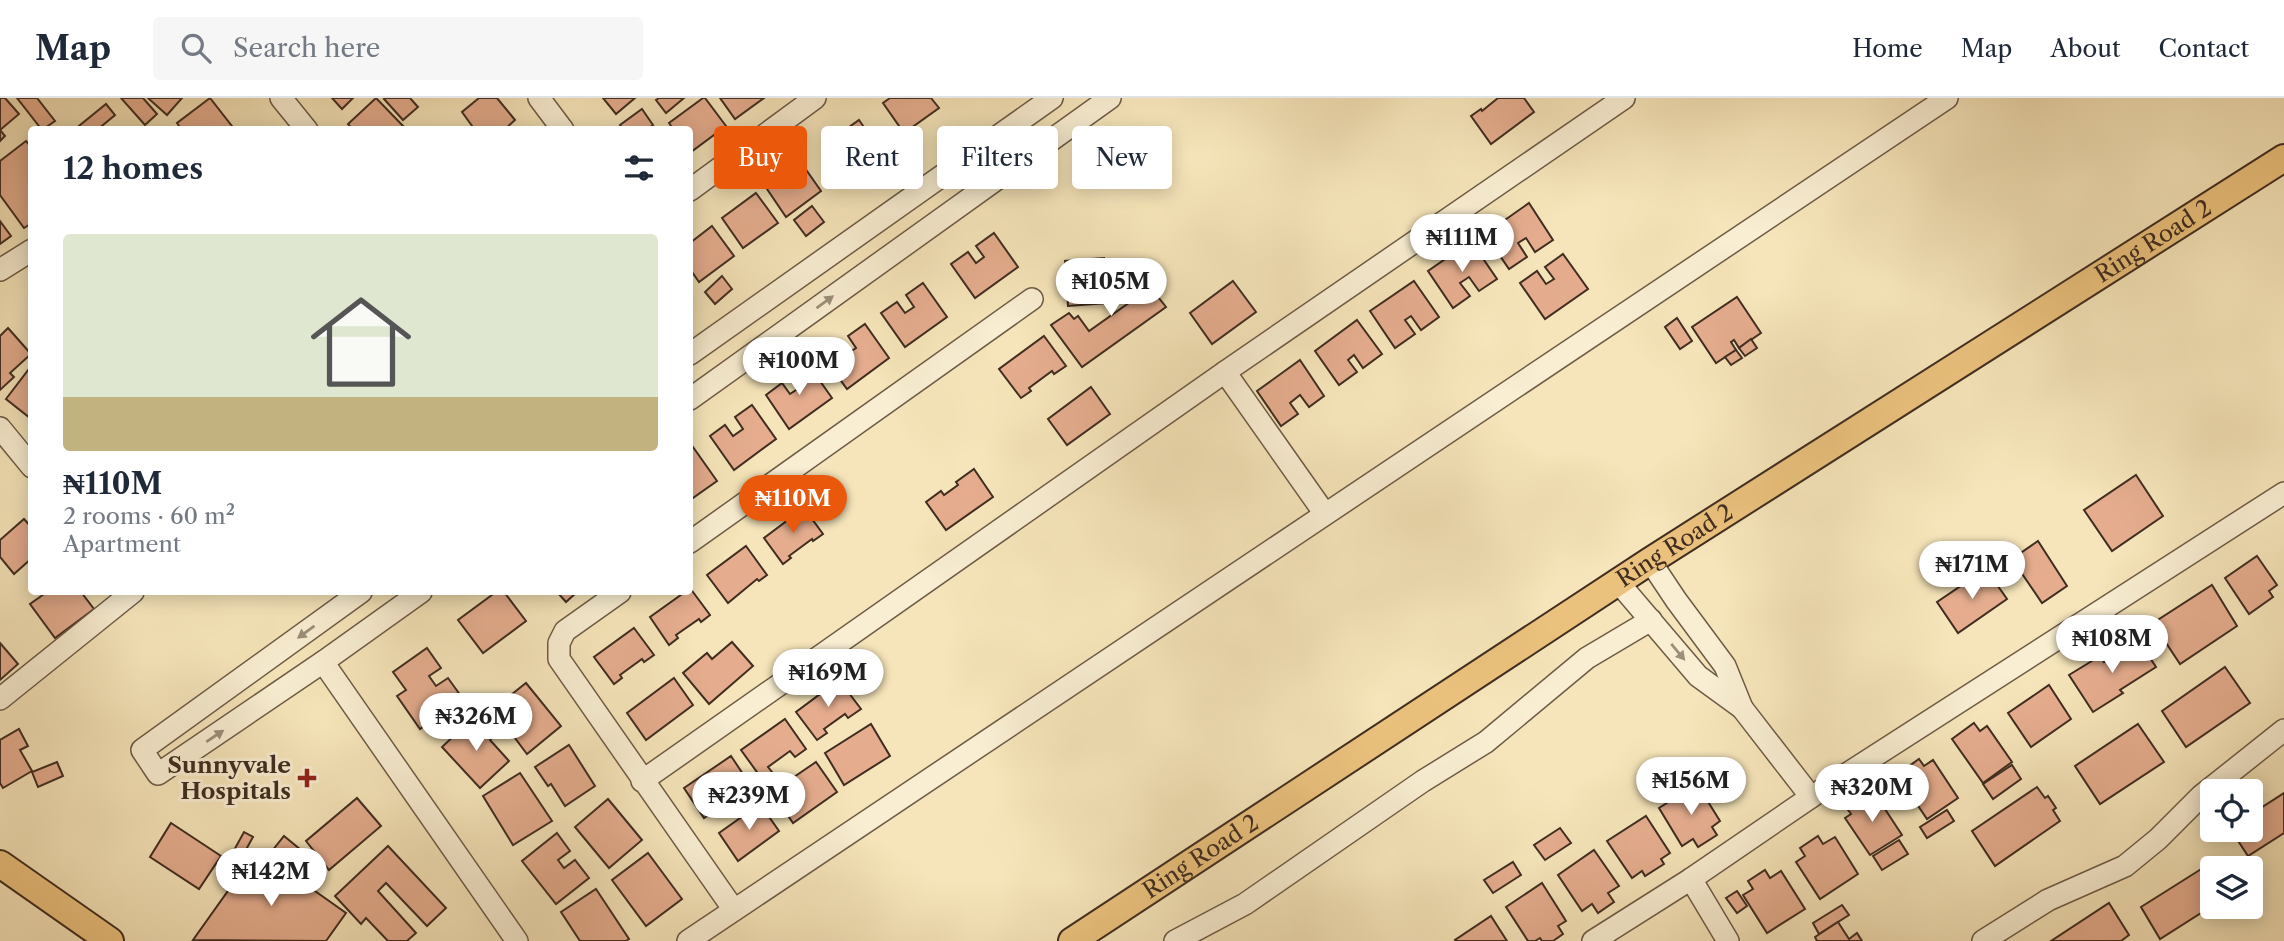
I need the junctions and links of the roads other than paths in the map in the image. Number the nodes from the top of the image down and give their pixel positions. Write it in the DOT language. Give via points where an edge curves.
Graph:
graph roads {
  1 [pos="281,98"];
  2 [pos="539,98"];
  3 [pos="816,98"];
  4 [pos="1052,98"];
  5 [pos="1110,98"];
  6 [pos="1625,98"];
  7 [pos="1947,98"];
  8 [pos="304,126"];
  9 [pos="561,126"];
  10 [pos="2284,158"];
  11 [pos="693,188"];
  12 [pos="887,215"];
  13 [pos="905,244"];
  14 [pos="28,252"];
  15 [pos="0,270"];
  16 [pos="1032,299"];
  17 [pos="693,352"];
  18 [pos="1225,372"];
  19 [pos="693,397"];
  20 [pos="0,428"];
  21 [pos="28,462"];
  22 [pos="2284,493"];
  23 [pos="1325,513"];
  24 [pos="693,540"];
  25 [pos="1650,561"];
  26 [pos="1618,582"];
  27 [pos="128,595"];
  28 [pos="357,595"];
  29 [pos="417,595"];
  30 [pos="616,595"];
  31 [pos="1651,620"];
  32 [pos="323,662"];
  33 [pos="0,699"];
  34 [pos="1742,708"];
  35 [pos="2284,730"];
  36 [pos="642,781"];
  37 [pos="1811,797"];
  38 [pos="0,864"];
  39 [pos="1691,879"];
  40 [pos="734,910"];
  41 [pos="110,941"];
  42 [pos="517,941"];
  43 [pos="688,941"];
  44 [pos="1072,941"];
  45 [pos="1175,941"];
  46 [pos="1593,941"];
  47 [pos="1728,941"];
  48 [pos="1983,941"];
  1 -- 8 [label="street"];
  2 -- 9 [label="street"];
  3 -- 11 [label="street"];
  4 -- 12 [label="street"];
  5 -- 13 [label="street"];
  6 -- 18 [label="street"];
  7 -- 23 [label="street"];
  10 -- 25 [label="main road, Ring Road 2"];
  12 -- 13 [label="street"];
  12 -- 17 [label="street"];
  19 -- 13 [label="street, one-way"];
  14 -- 15 [label="street"];
  16 -- 24 [label="street"];
  18 -- 23 [label="street"];
  18 -- 36 [label="street"];
  20 -- 21 [label="street"];
  22 -- 37 [label="street"];
  23 -- 40 [label="street"];
  25 -- 26 [label="main road, Ring Road 2"];
  25 -- 34 [label="street" via="1725,666"];
  26 -- 31 [label="street"];
  26 -- 44 [label="main road, Ring Road 2"];
  27 -- 33 [label="street"];
  28 -- 32 [label="street, one-way" via="142,750 158,774"];
  29 -- 32 [label="street"];
  30 -- 36 [label="street" via="565,631 559,659"];
  31 -- 34 [label="street, one-way" via="1698,676"];
  31 -- 45 [label="street" via="1587,658 1486,741 1245,904"];
  32 -- 42 [label="street"];
  34 -- 37 [label="street"];
  35 -- 48 [label="street" via="2201,796 2125,866 2048,900"];
  36 -- 40 [label="street"];
  37 -- 39 [label="street"];
  38 -- 41 [label="main road"];
  39 -- 46 [label="street"];
  39 -- 47 [label="street"];
  40 -- 43 [label="street"];
}
